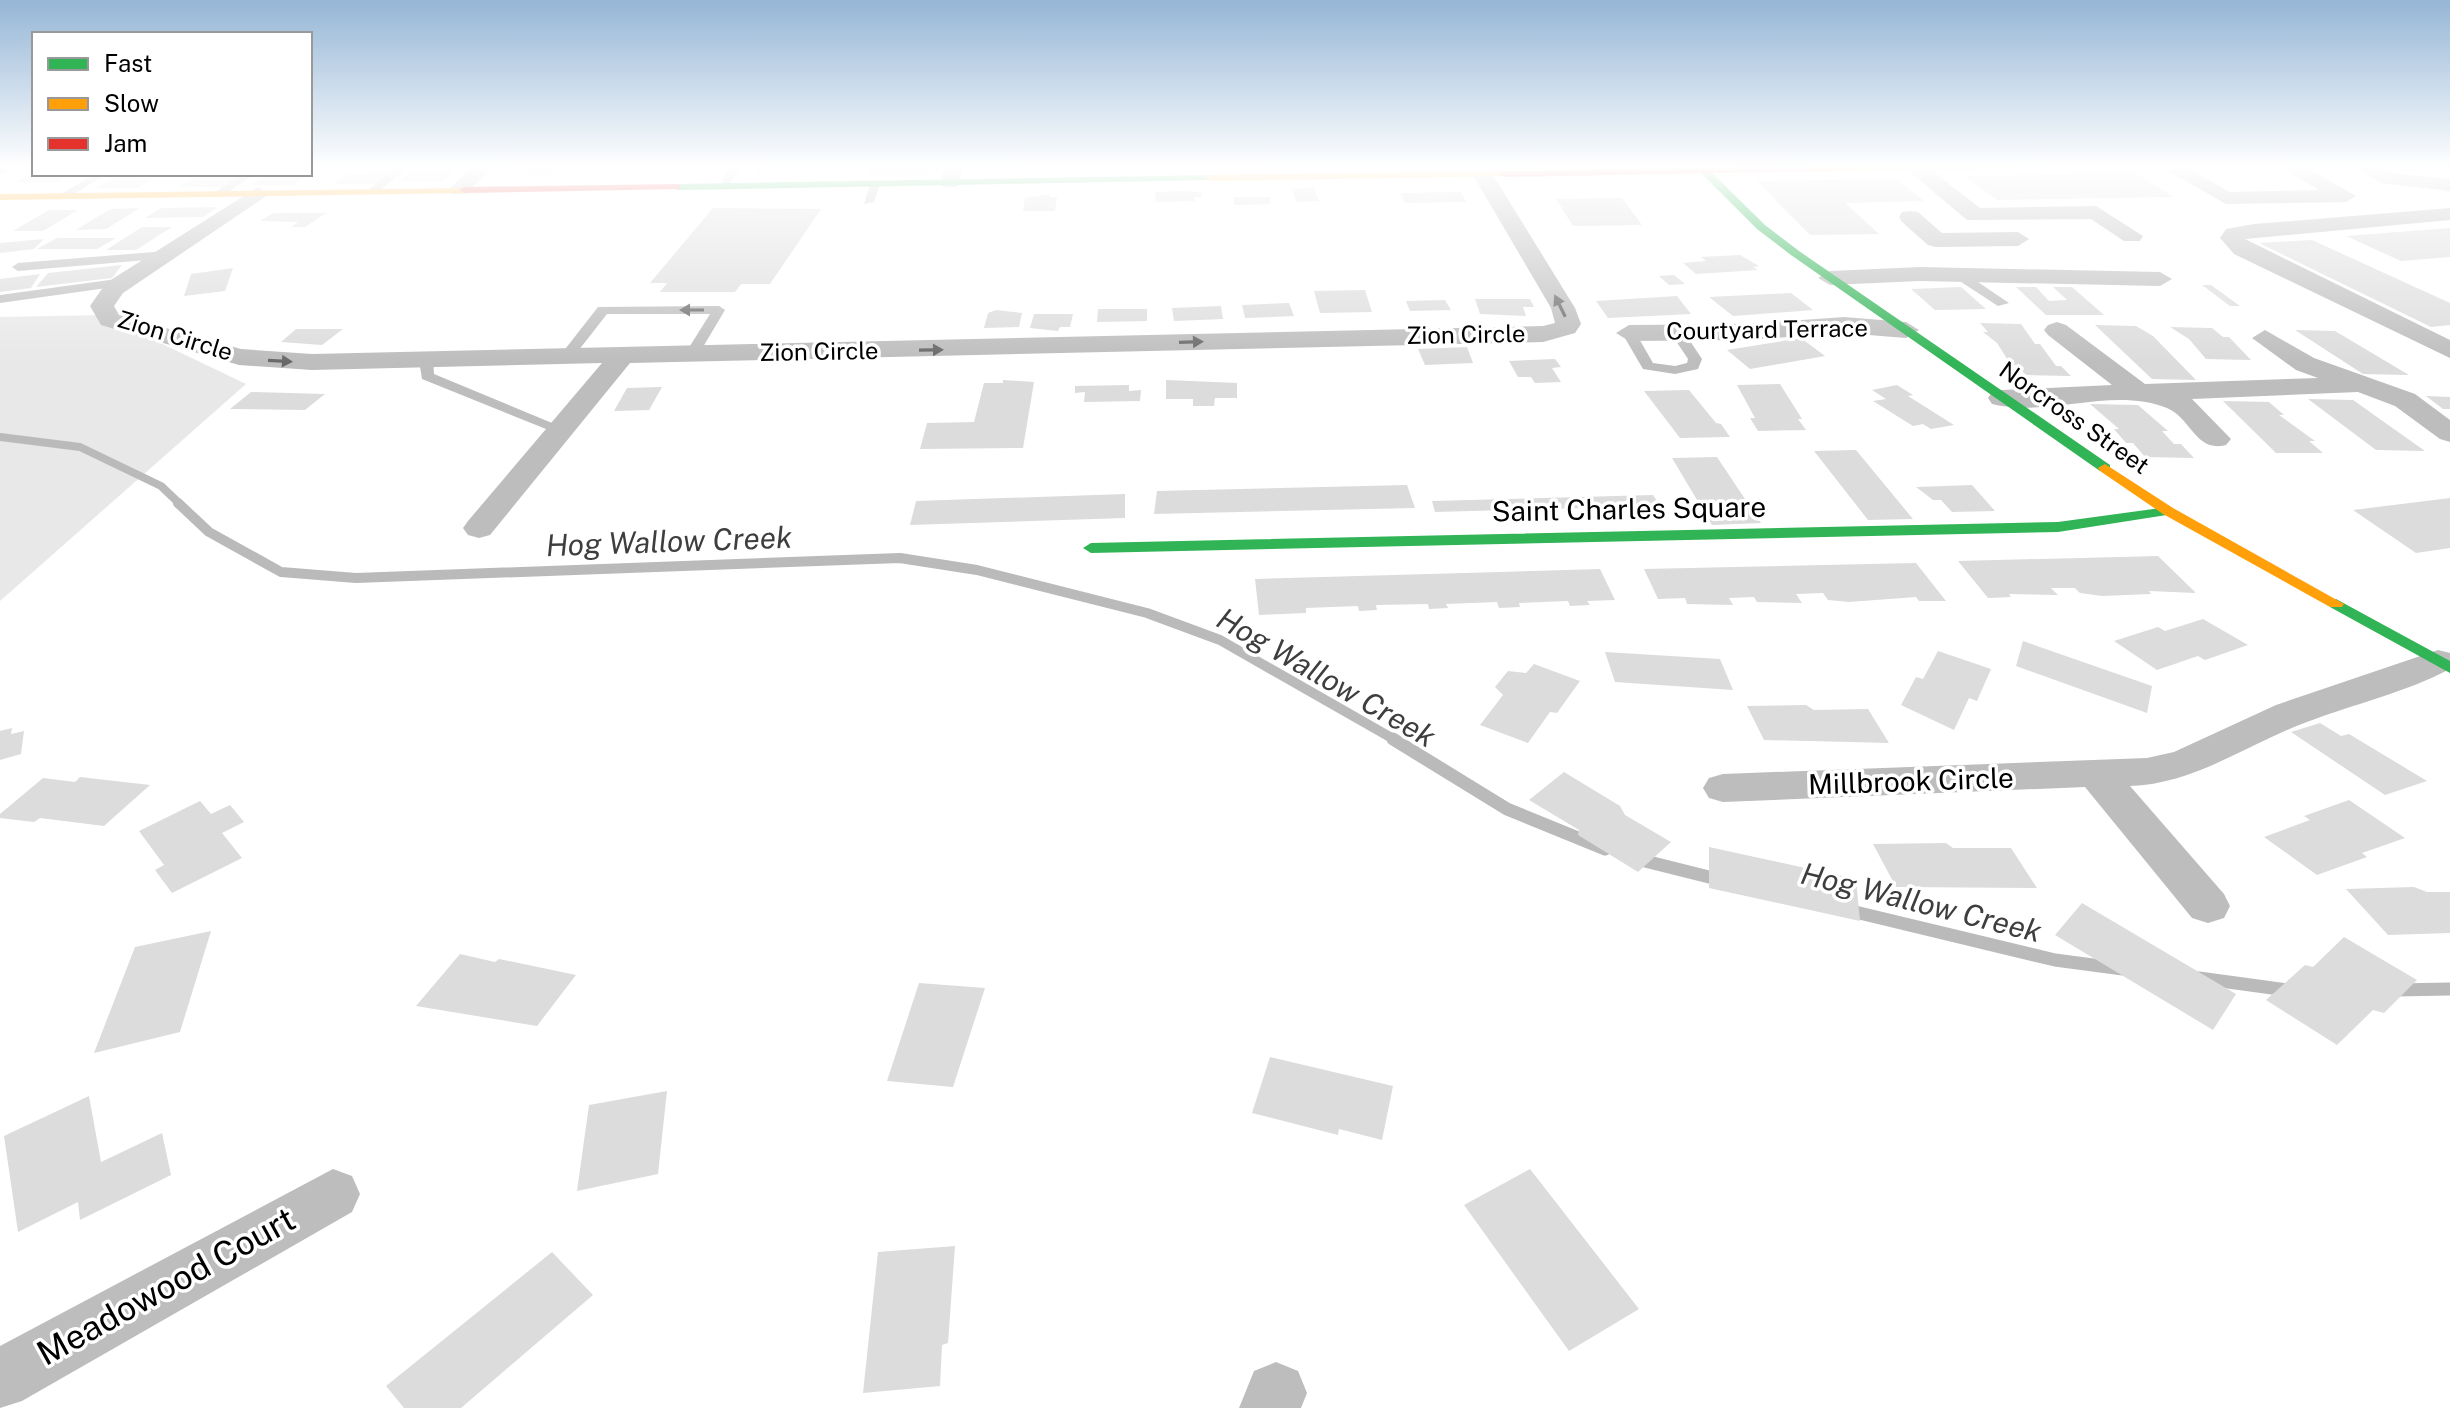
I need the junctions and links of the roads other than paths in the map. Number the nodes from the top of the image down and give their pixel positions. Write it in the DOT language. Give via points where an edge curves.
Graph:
graph roads {
  1 [pos="195,232"];
  2 [pos="1517,232"];
  3 [pos="1767,232"];
  4 [pos="1927,232"];
  5 [pos="2126,232"];
  6 [pos="2249,232"];
  7 [pos="2087,237"];
  8 [pos="2042,238"];
  9 [pos="166,255"];
  10 [pos="18,267"];
  11 [pos="1959,275"];
  12 [pos="1830,278"];
  13 [pos="2160,279"];
  14 [pos="124,282"];
  15 [pos="0,299"];
  16 [pos="2003,303"];
  17 [pos="1871,307"];
  18 [pos="1844,325"];
  19 [pos="1906,330"];
  20 [pos="2057,330"];
  21 [pos="1677,332"];
  22 [pos="1629,333"];
  23 [pos="2265,338"];
  24 [pos="2450,350"];
  25 [pos="692,354"];
  26 [pos="622,356"];
  27 [pos="566,357"];
  28 [pos="426,360"];
  29 [pos="2365,384"];
  30 [pos="2138,392"];
  31 [pos="2002,398"];
  32 [pos="561,430"];
  33 [pos="2450,433"];
  34 [pos="2216,439"];
  35 [pos="2168,511"];
  36 [pos="479,528"];
  37 [pos="1091,548"];
  38 [pos="2444,664"];
  39 [pos="2098,776"];
  40 [pos="1723,788"];
  41 [pos="2208,906"];
  42 [pos="333,1194"];
  43 [pos="0,1379"];
  1 -- 9 [label="street, Zion Circle"];
  25 -- 2 [label="street, Zion Circle, one-way" via="1543,334 1566,328 1563,308"];
  3 -- 12 [label="street, Norcross Street"];
  4 -- 8 [label="street" via="1936,240"];
  5 -- 7 [label="street" via="2132,236"];
  6 -- 24 [label="street" via="2231,238 2242,249"];
  9 -- 10 [label="lane"];
  9 -- 14 [label="street, Zion Circle"];
  11 -- 12 [label="street"];
  11 -- 13 [label="street"];
  11 -- 16 [label="lane"];
  12 -- 17 [label="street, Norcross Street"];
  14 -- 15 [label="lane"];
  14 -- 28 [label="street, Zion Circle, one-way" via="102,306 110,320 192,346 273,361"];
  17 -- 18 [label="street"];
  17 -- 19 [label="street, Norcross Street"];
  18 -- 19 [label="street, Courtyard Terrace"];
  18 -- 21 [label="street, Courtyard Terrace"];
  19 -- 31 [label="street, Norcross Street"];
  20 -- 30 [label="street"];
  21 -- 22 [label="street, Courtyard Terrace"];
  21 -- 22 [label="lane" via="1695,359 1693,366 1675,370 1648,366"];
  23 -- 29 [label="street" via="2305,364"];
  25 -- 26 [label="street, Zion Circle"];
  25 -- 27 [label="lane, one-way" via="719,310 603,310"];
  26 -- 27 [label="street, Zion Circle"];
  26 -- 32 [label="street"];
  27 -- 28 [label="street, Zion Circle"];
  28 -- 32 [label="lane" via="427,376"];
  29 -- 30 [label="street"];
  29 -- 33 [label="street" via="2405,400"];
  30 -- 31 [label="street"];
  30 -- 34 [label="street" via="2180,403"];
  31 -- 35 [label="street, Norcross Street"];
  32 -- 36 [label="street"];
  35 -- 37 [label="street, Saint Charles Square" via="2058,527"];
  35 -- 38 [label="street, Norcross Street"];
  38 -- 39 [label="street, Millbrook Circle" via="2290,714 2186,762"];
  39 -- 40 [label="street, Millbrook Circle"];
  39 -- 41 [label="street"];
  42 -- 43 [label="street, Meadowood Court"];
}
